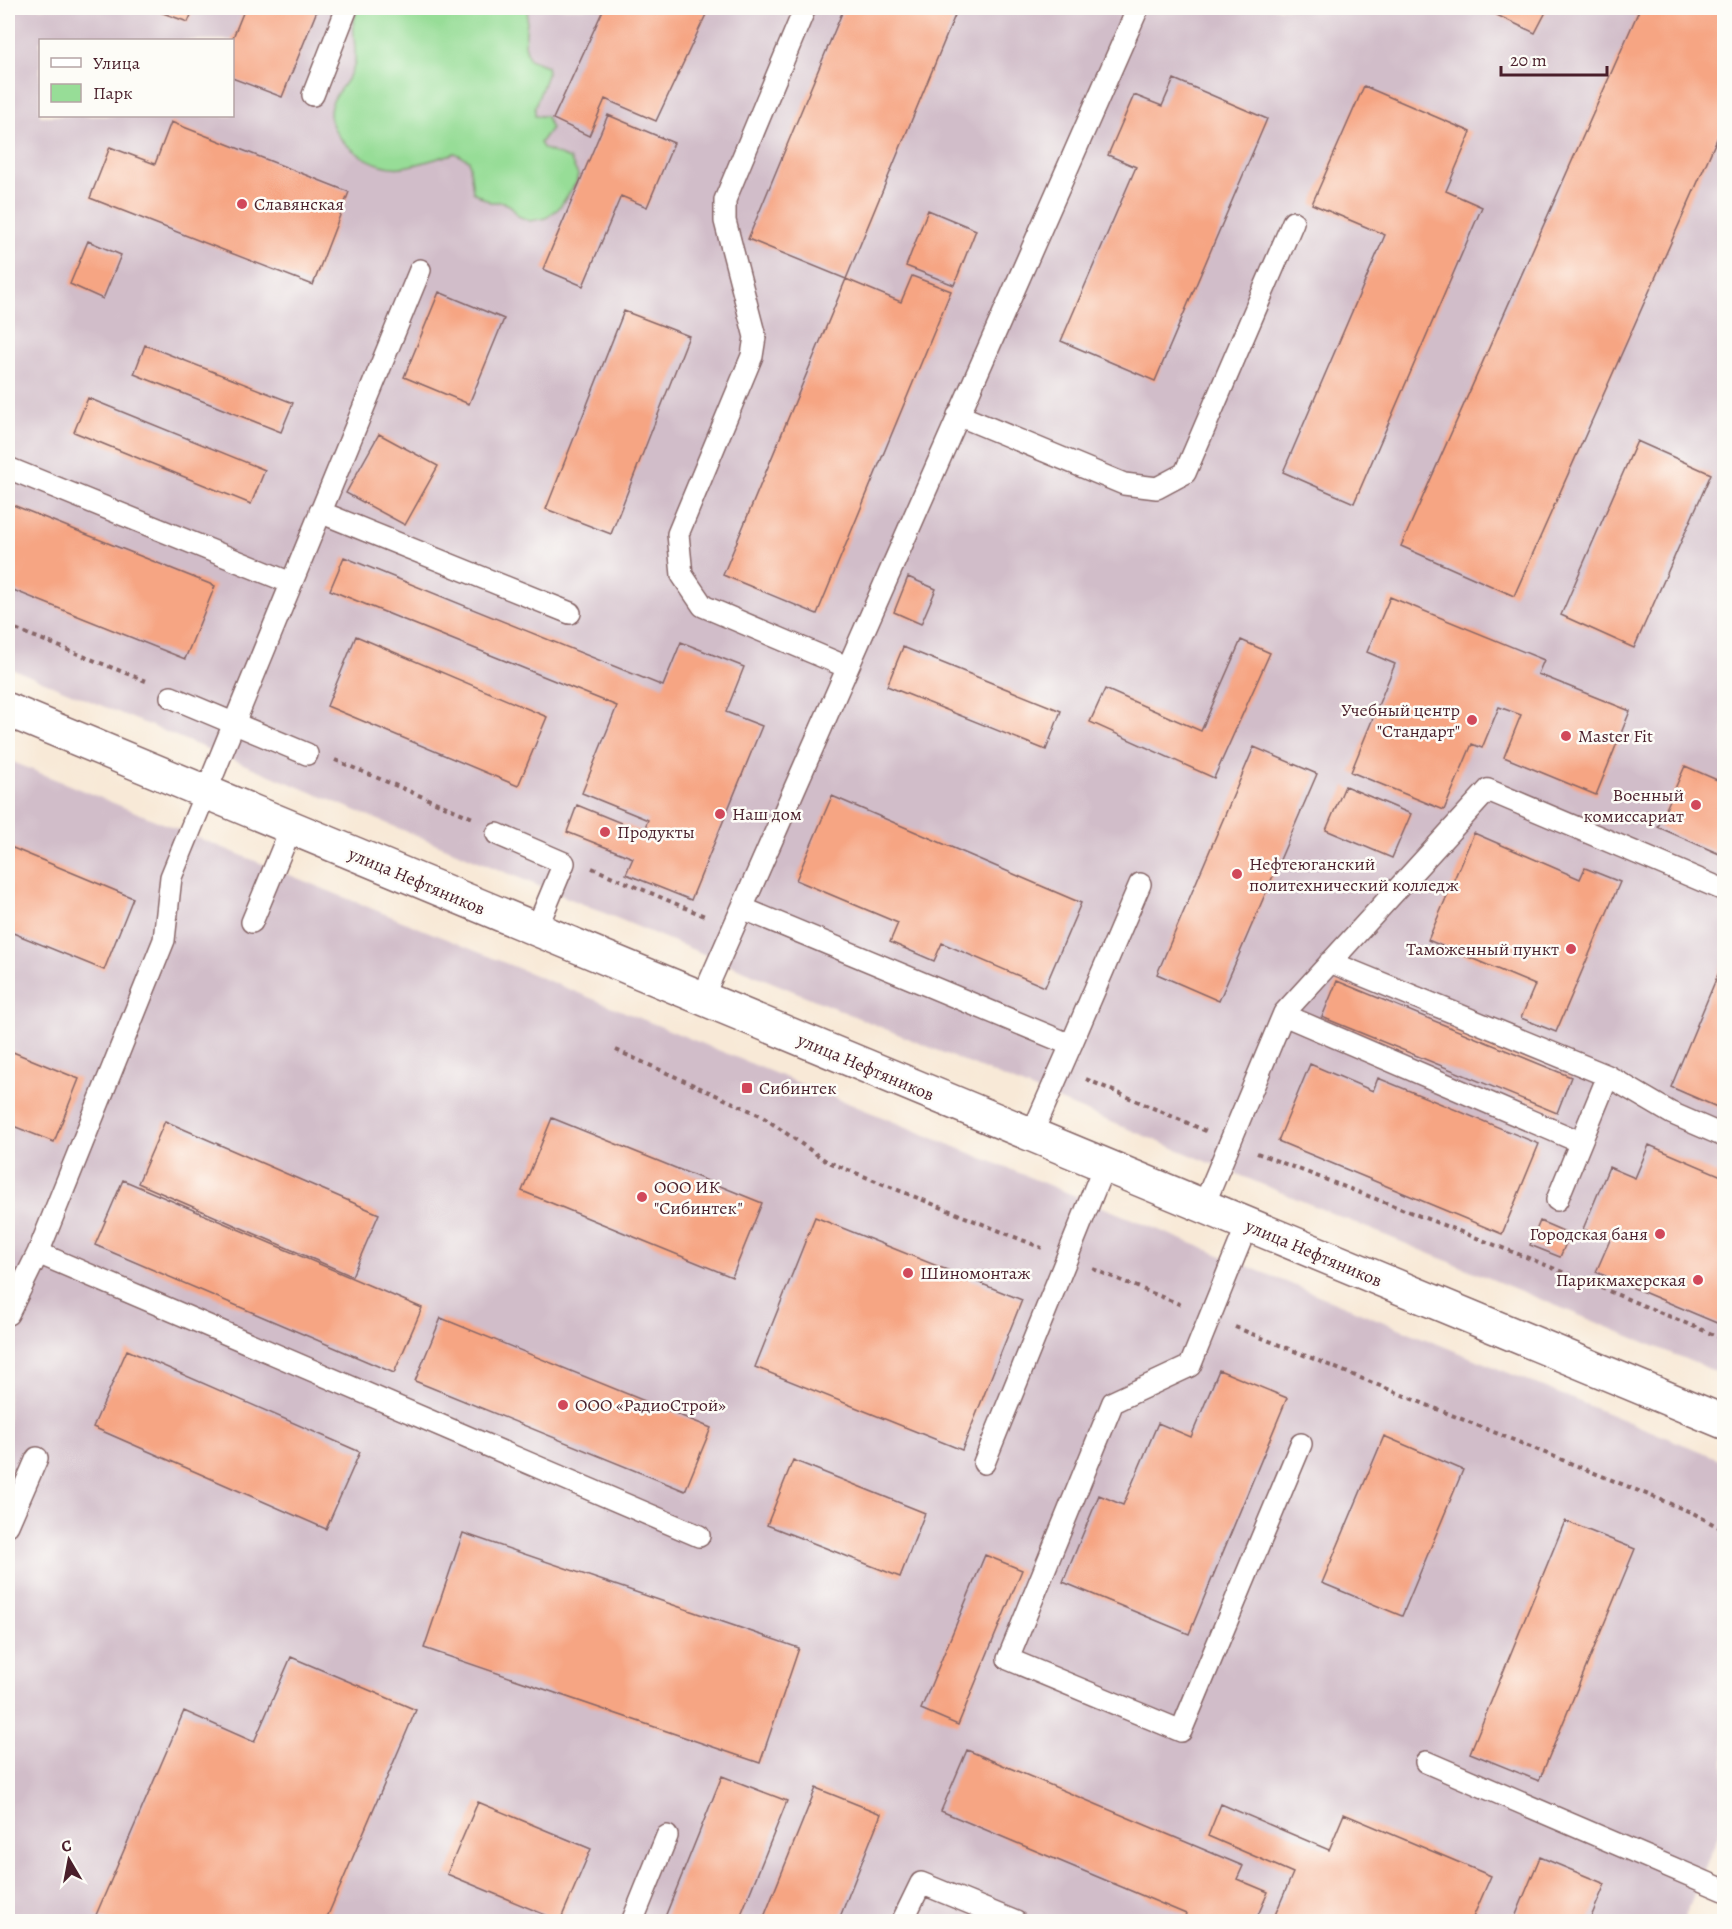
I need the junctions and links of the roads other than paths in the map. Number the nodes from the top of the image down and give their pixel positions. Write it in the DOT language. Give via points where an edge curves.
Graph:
graph roads {
  1 [pos="347,8"];
  2 [pos="805,8"];
  3 [pos="1137,8"];
  4 [pos="313,95"];
  5 [pos="1293,222"];
  6 [pos="420,270"];
  7 [pos="958,415"];
  8 [pos="8,468"];
  9 [pos="320,512"];
  10 [pos="291,583"];
  11 [pos="570,613"];
  12 [pos="848,667"];
  13 [pos="171,697"];
  14 [pos="8,710"];
  15 [pos="234,723"];
  16 [pos="307,753"];
  17 [pos="205,792"];
  18 [pos="291,828"];
  19 [pos="497,834"];
  20 [pos="1140,884"];
  21 [pos="1725,890"];
  22 [pos="742,908"];
  23 [pos="252,922"];
  24 [pos="536,930"];
  25 [pos="1330,962"];
  26 [pos="702,999"];
  27 [pos="1284,1015"];
  28 [pos="1071,1045"];
  29 [pos="1608,1076"];
  30 [pos="1031,1136"];
  31 [pos="1725,1136"];
  32 [pos="1580,1142"];
  33 [pos="1104,1166"];
  34 [pos="1557,1200"];
  35 [pos="1203,1207"];
  36 [pos="1247,1225"];
  37 [pos="38,1253"];
  38 [pos="8,1314"];
  39 [pos="1725,1422"];
  40 [pos="1301,1444"];
  41 [pos="37,1458"];
  42 [pos="984,1463"];
  43 [pos="8,1525"];
  44 [pos="699,1536"];
  45 [pos="1426,1762"];
  46 [pos="667,1836"];
  47 [pos="1725,1890"];
  48 [pos="633,1922"];
  49 [pos="902,1922"];
  50 [pos="1016,1922"];
  1 -- 4 [label="lane"];
  2 -- 12 [label="lane" via="725,200 725,221 755,338 752,356 678,534 682,575 703,606"];
  3 -- 7 [label="lane"];
  5 -- 7 [label="lane" via="1185,473 1157,488 1125,484"];
  6 -- 9 [label="lane"];
  7 -- 12 [label="lane"];
  8 -- 10 [label="lane"];
  9 -- 10 [label="lane"];
  9 -- 11 [label="lane"];
  10 -- 15 [label="lane"];
  12 -- 22 [label="lane"];
  13 -- 15 [label="lane"];
  14 -- 17 [label="main road, улица Нефтяников"];
  15 -- 16 [label="lane"];
  15 -- 17 [label="lane"];
  17 -- 18 [label="main road, улица Нефтяников"];
  17 -- 37 [label="lane" via="171,877 164,940"];
  18 -- 23 [label="lane"];
  18 -- 24 [label="main road, улица Нефтяников"];
  19 -- 24 [label="lane" via="564,862"];
  20 -- 28 [label="lane"];
  21 -- 25 [label="lane" via="1488,790"];
  22 -- 26 [label="lane"];
  22 -- 28 [label="lane"];
  24 -- 26 [label="main road, улица Нефтяников"];
  25 -- 27 [label="lane"];
  25 -- 29 [label="lane"];
  26 -- 30 [label="main road, улица Нефтяников"];
  27 -- 32 [label="lane"];
  27 -- 35 [label="lane"];
  28 -- 30 [label="lane"];
  29 -- 31 [label="lane" via="1671,1113"];
  29 -- 32 [label="lane"];
  30 -- 33 [label="main road, улица Нефтяников"];
  32 -- 34 [label="lane"];
  33 -- 35 [label="main road, улица Нефтяников"];
  33 -- 42 [label="lane"];
  35 -- 36 [label="main road, улица Нефтяников"];
  36 -- 39 [label="main road, улица Нефтяников"];
  36 -- 40 [label="lane" via="1190,1366 1113,1402 1008,1659 1181,1731"];
  37 -- 38 [label="lane"];
  37 -- 44 [label="lane"];
  41 -- 43 [label="lane"];
  45 -- 47 [label="lane"];
  46 -- 48 [label="lane"];
  49 -- 50 [label="lane" via="921,1883"];
}
